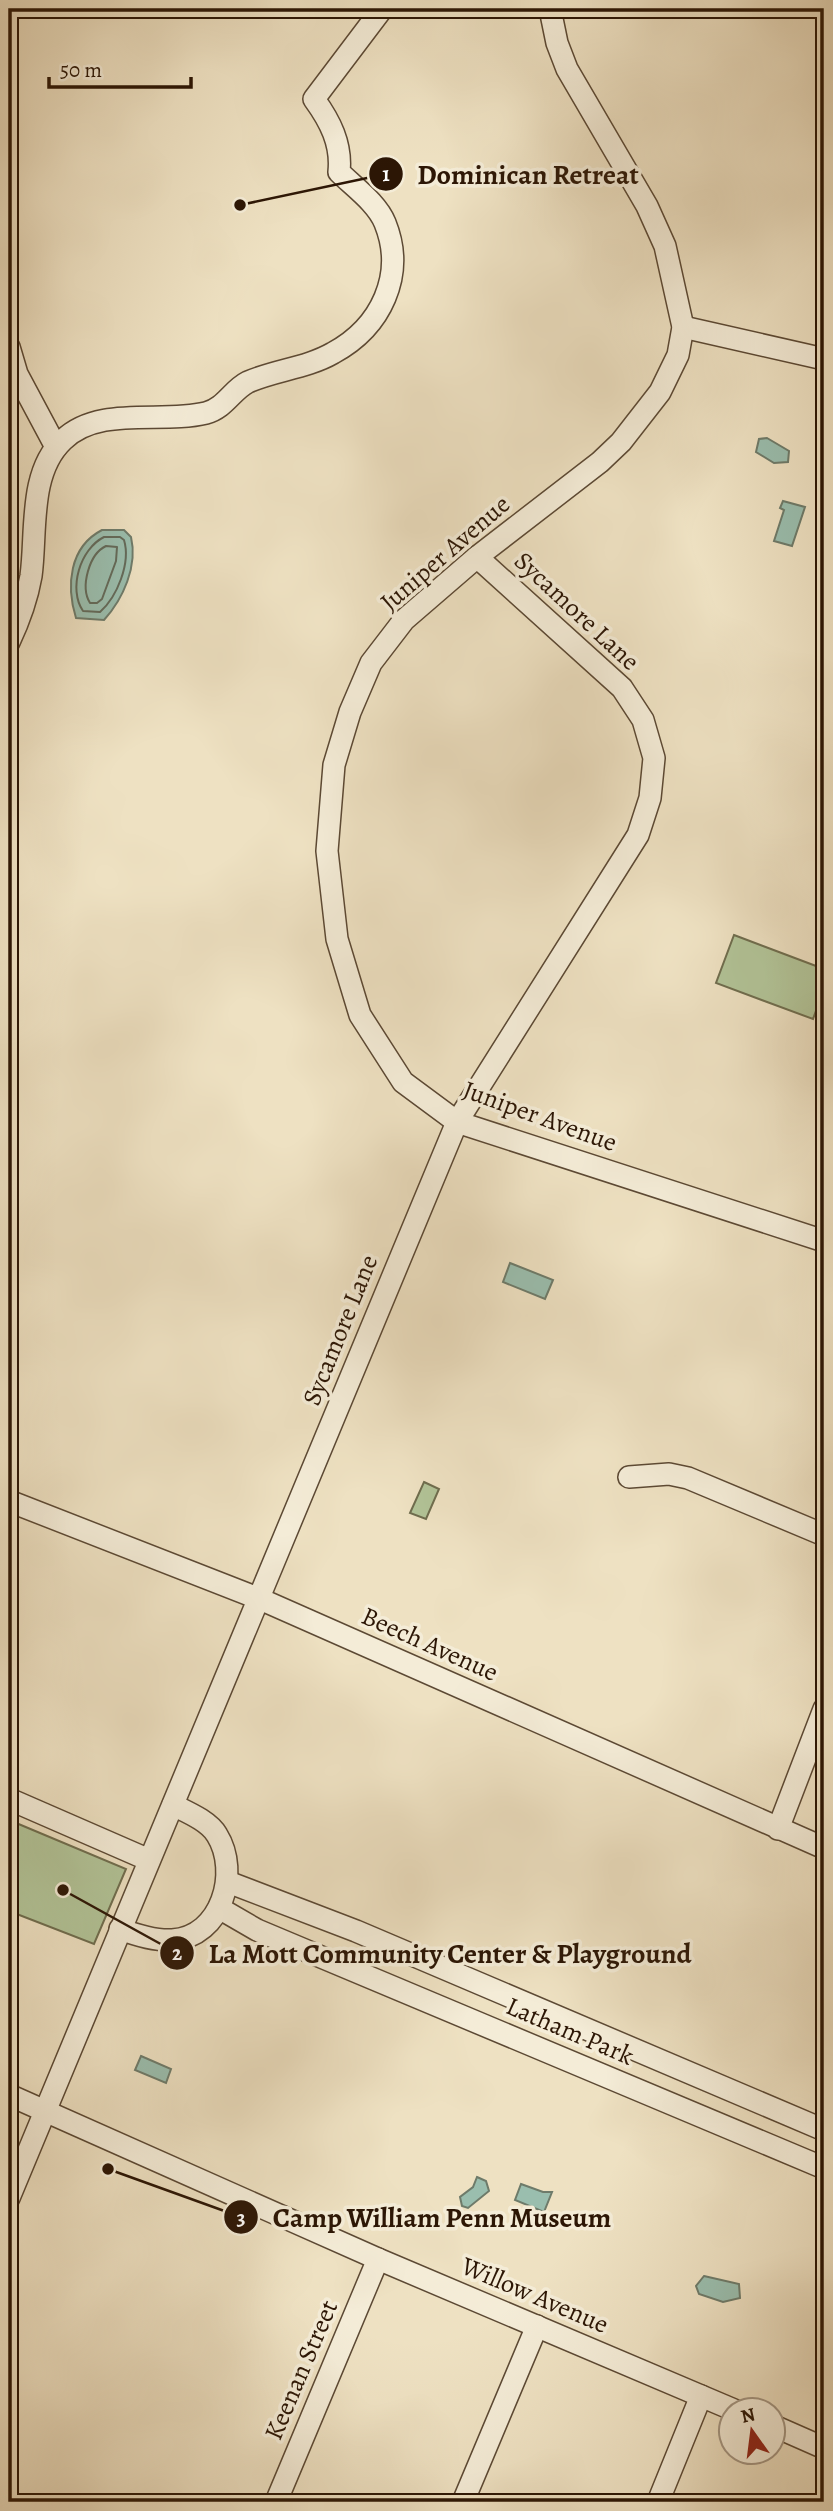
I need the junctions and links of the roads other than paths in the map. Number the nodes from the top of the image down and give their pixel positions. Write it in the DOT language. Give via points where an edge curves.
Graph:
graph roads {
  1 [pos="382,9"];
  2 [pos="550,9"];
  3 [pos="683,327"];
  4 [pos="9,347"];
  5 [pos="824,359"];
  6 [pos="56,447"];
  7 [pos="477,557"];
  8 [pos="9,642"];
  9 [pos="457,1122"];
  10 [pos="824,1241"];
  11 [pos="629,1477"];
  12 [pos="9,1501"];
  13 [pos="824,1535"];
  14 [pos="260,1599"];
  15 [pos="824,1709"];
  16 [pos="9,1800"];
  17 [pos="173,1805"];
  18 [pos="778,1829"];
  19 [pos="824,1848"];
  20 [pos="149,1860"];
  21 [pos="228,1882"];
  22 [pos="219,1908"];
  23 [pos="120,1930"];
  24 [pos="9,2095"];
  25 [pos="44,2109"];
  26 [pos="824,2130"];
  27 [pos="824,2168"];
  28 [pos="9,2198"];
  29 [pos="378,2259"];
  30 [pos="537,2326"];
  31 [pos="701,2396"];
  32 [pos="718,2403"];
  33 [pos="788,2432"];
  34 [pos="824,2448"];
  35 [pos="276,2502"];
  36 [pos="463,2502"];
  37 [pos="658,2502"];
  1 -- 6 [label="street" via="314,99 330,122 340,157 339,172 385,223 393,279 374,318 334,353 245,383 210,412 102,421 78,428"];
  2 -- 3 [label="street, Juniper Avenue" via="567,69 657,228"];
  3 -- 5 [label="street"];
  3 -- 7 [label="street, Juniper Avenue" via="670,374 636,425 600,462"];
  4 -- 6 [label="street" via="17,374"];
  6 -- 8 [label="street" via="40,481 30,578 23,611"];
  7 -- 9 [label="street, Juniper Avenue" via="404,620 371,663 334,765 327,851 337,939 360,1015 403,1082"];
  7 -- 9 [label="street, Sycamore Lane" via="621,688 643,720 654,758 650,798 638,835"];
  9 -- 10 [label="street, Juniper Avenue"];
  9 -- 14 [label="street, Sycamore Lane"];
  11 -- 13 [label="street" via="668,1474 688,1478"];
  12 -- 14 [label="street, Beech Avenue"];
  14 -- 17 [label="street, Sycamore Lane"];
  14 -- 18 [label="street, Beech Avenue"];
  15 -- 18 [label="street"];
  16 -- 20 [label="street"];
  17 -- 20 [label="street, Sycamore Lane"];
  17 -- 21 [label="street" via="216,1833 227,1856"];
  18 -- 19 [label="street, Beech Avenue"];
  20 -- 23 [label="street, Sycamore Lane"];
  21 -- 22 [label="street"];
  21 -- 26 [label="street, Latham Park" via="356,1931"];
  22 -- 23 [label="street" via="200,1929 174,1940"];
  22 -- 27 [label="street, Latham Park" via="257,1930"];
  23 -- 25 [label="street, Sycamore Lane"];
  24 -- 25 [label="street, Willow Avenue"];
  25 -- 28 [label="street, Sycamore Lane"];
  25 -- 29 [label="street, Willow Avenue"];
  29 -- 30 [label="street, Willow Avenue"];
  29 -- 35 [label="street, Keenan Street"];
  30 -- 31 [label="street, Willow Avenue"];
  30 -- 36 [label="street"];
  31 -- 32 [label="street, Willow Avenue"];
  31 -- 37 [label="street"];
  33 -- 34 [label="street"];
}
